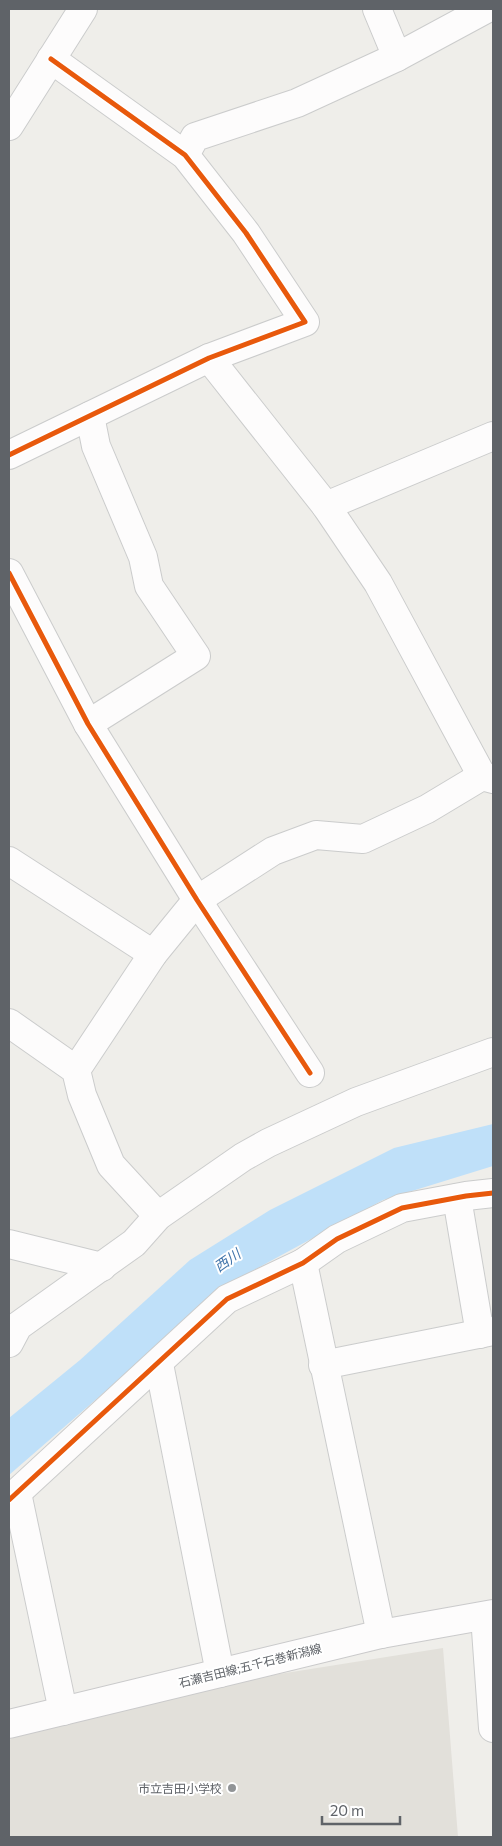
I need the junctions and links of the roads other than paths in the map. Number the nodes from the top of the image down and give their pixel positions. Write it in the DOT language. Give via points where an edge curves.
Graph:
graph roads {
  1 [pos="83,9"];
  2 [pos="378,9"];
  3 [pos="486,9"];
  4 [pos="397,57"];
  5 [pos="51,59"];
  6 [pos="9,126"];
  7 [pos="185,156"];
  8 [pos="209,358"];
  9 [pos="90,416"];
  10 [pos="493,436"];
  11 [pos="9,455"];
  12 [pos="326,506"];
  13 [pos="9,573"];
  14 [pos="88,724"];
  15 [pos="487,777"];
  16 [pos="9,861"];
  17 [pos="197,900"];
  18 [pos="153,954"];
  19 [pos="9,1023"];
  20 [pos="493,1052"];
  21 [pos="76,1070"];
  22 [pos="310,1073"];
  23 [pos="493,1193"];
  24 [pos="456,1198"];
  25 [pos="158,1216"];
  26 [pos="9,1244"];
  27 [pos="303,1264"];
  28 [pos="102,1267"];
  29 [pos="12,1331"];
  30 [pos="487,1332"];
  31 [pos="158,1364"];
  32 [pos="323,1365"];
  33 [pos="13,1497"];
  34 [pos="489,1615"];
  35 [pos="381,1634"];
  36 [pos="220,1672"];
  37 [pos="63,1711"];
  38 [pos="9,1724"];
  39 [pos="493,1728"];
  1 -- 5 [label="street"];
  2 -- 4 [label="street"];
  3 -- 4 [label="street"];
  4 -- 7 [label="street" via="297,103 195,137"];
  5 -- 6 [label="street"];
  5 -- 7 [label="street"];
  7 -- 8 [label="street" via="246,233 305,322"];
  8 -- 9 [label="street"];
  8 -- 12 [label="street"];
  9 -- 11 [label="street"];
  9 -- 14 [label="street" via="96,446 143,557 149,586 196,656"];
  10 -- 12 [label="street"];
  12 -- 15 [label="street" via="378,583"];
  13 -- 14 [label="street"];
  14 -- 17 [label="street"];
  15 -- 17 [label="street" via="363,839 316,835 273,851"];
  16 -- 18 [label="street"];
  17 -- 18 [label="street"];
  17 -- 22 [label="street"];
  18 -- 21 [label="street"];
  19 -- 21 [label="street"];
  20 -- 25 [label="street" via="356,1102 268,1143"];
  21 -- 25 [label="street" via="82,1095 110,1165"];
  23 -- 24 [label="street"];
  24 -- 27 [label="street" via="402,1208 337,1239"];
  24 -- 30 [label="street"];
  25 -- 28 [label="street" via="134,1243"];
  26 -- 28 [label="street"];
  27 -- 31 [label="street" via="227,1299"];
  27 -- 32 [label="street"];
  28 -- 29 [label="street"];
  30 -- 32 [label="street"];
  31 -- 33 [label="street"];
  31 -- 36 [label="street"];
  32 -- 35 [label="street"];
  33 -- 37 [label="street"];
  34 -- 35 [label="street, 石瀬吉田線;五千石巻新潟線"];
  34 -- 39 [label="street"];
  35 -- 36 [label="street, 石瀬吉田線;五千石巻新潟線"];
  36 -- 37 [label="street, 石瀬吉田線;五千石巻新潟線"];
  37 -- 38 [label="street, 石瀬吉田線;五千石巻新潟線"];
}
